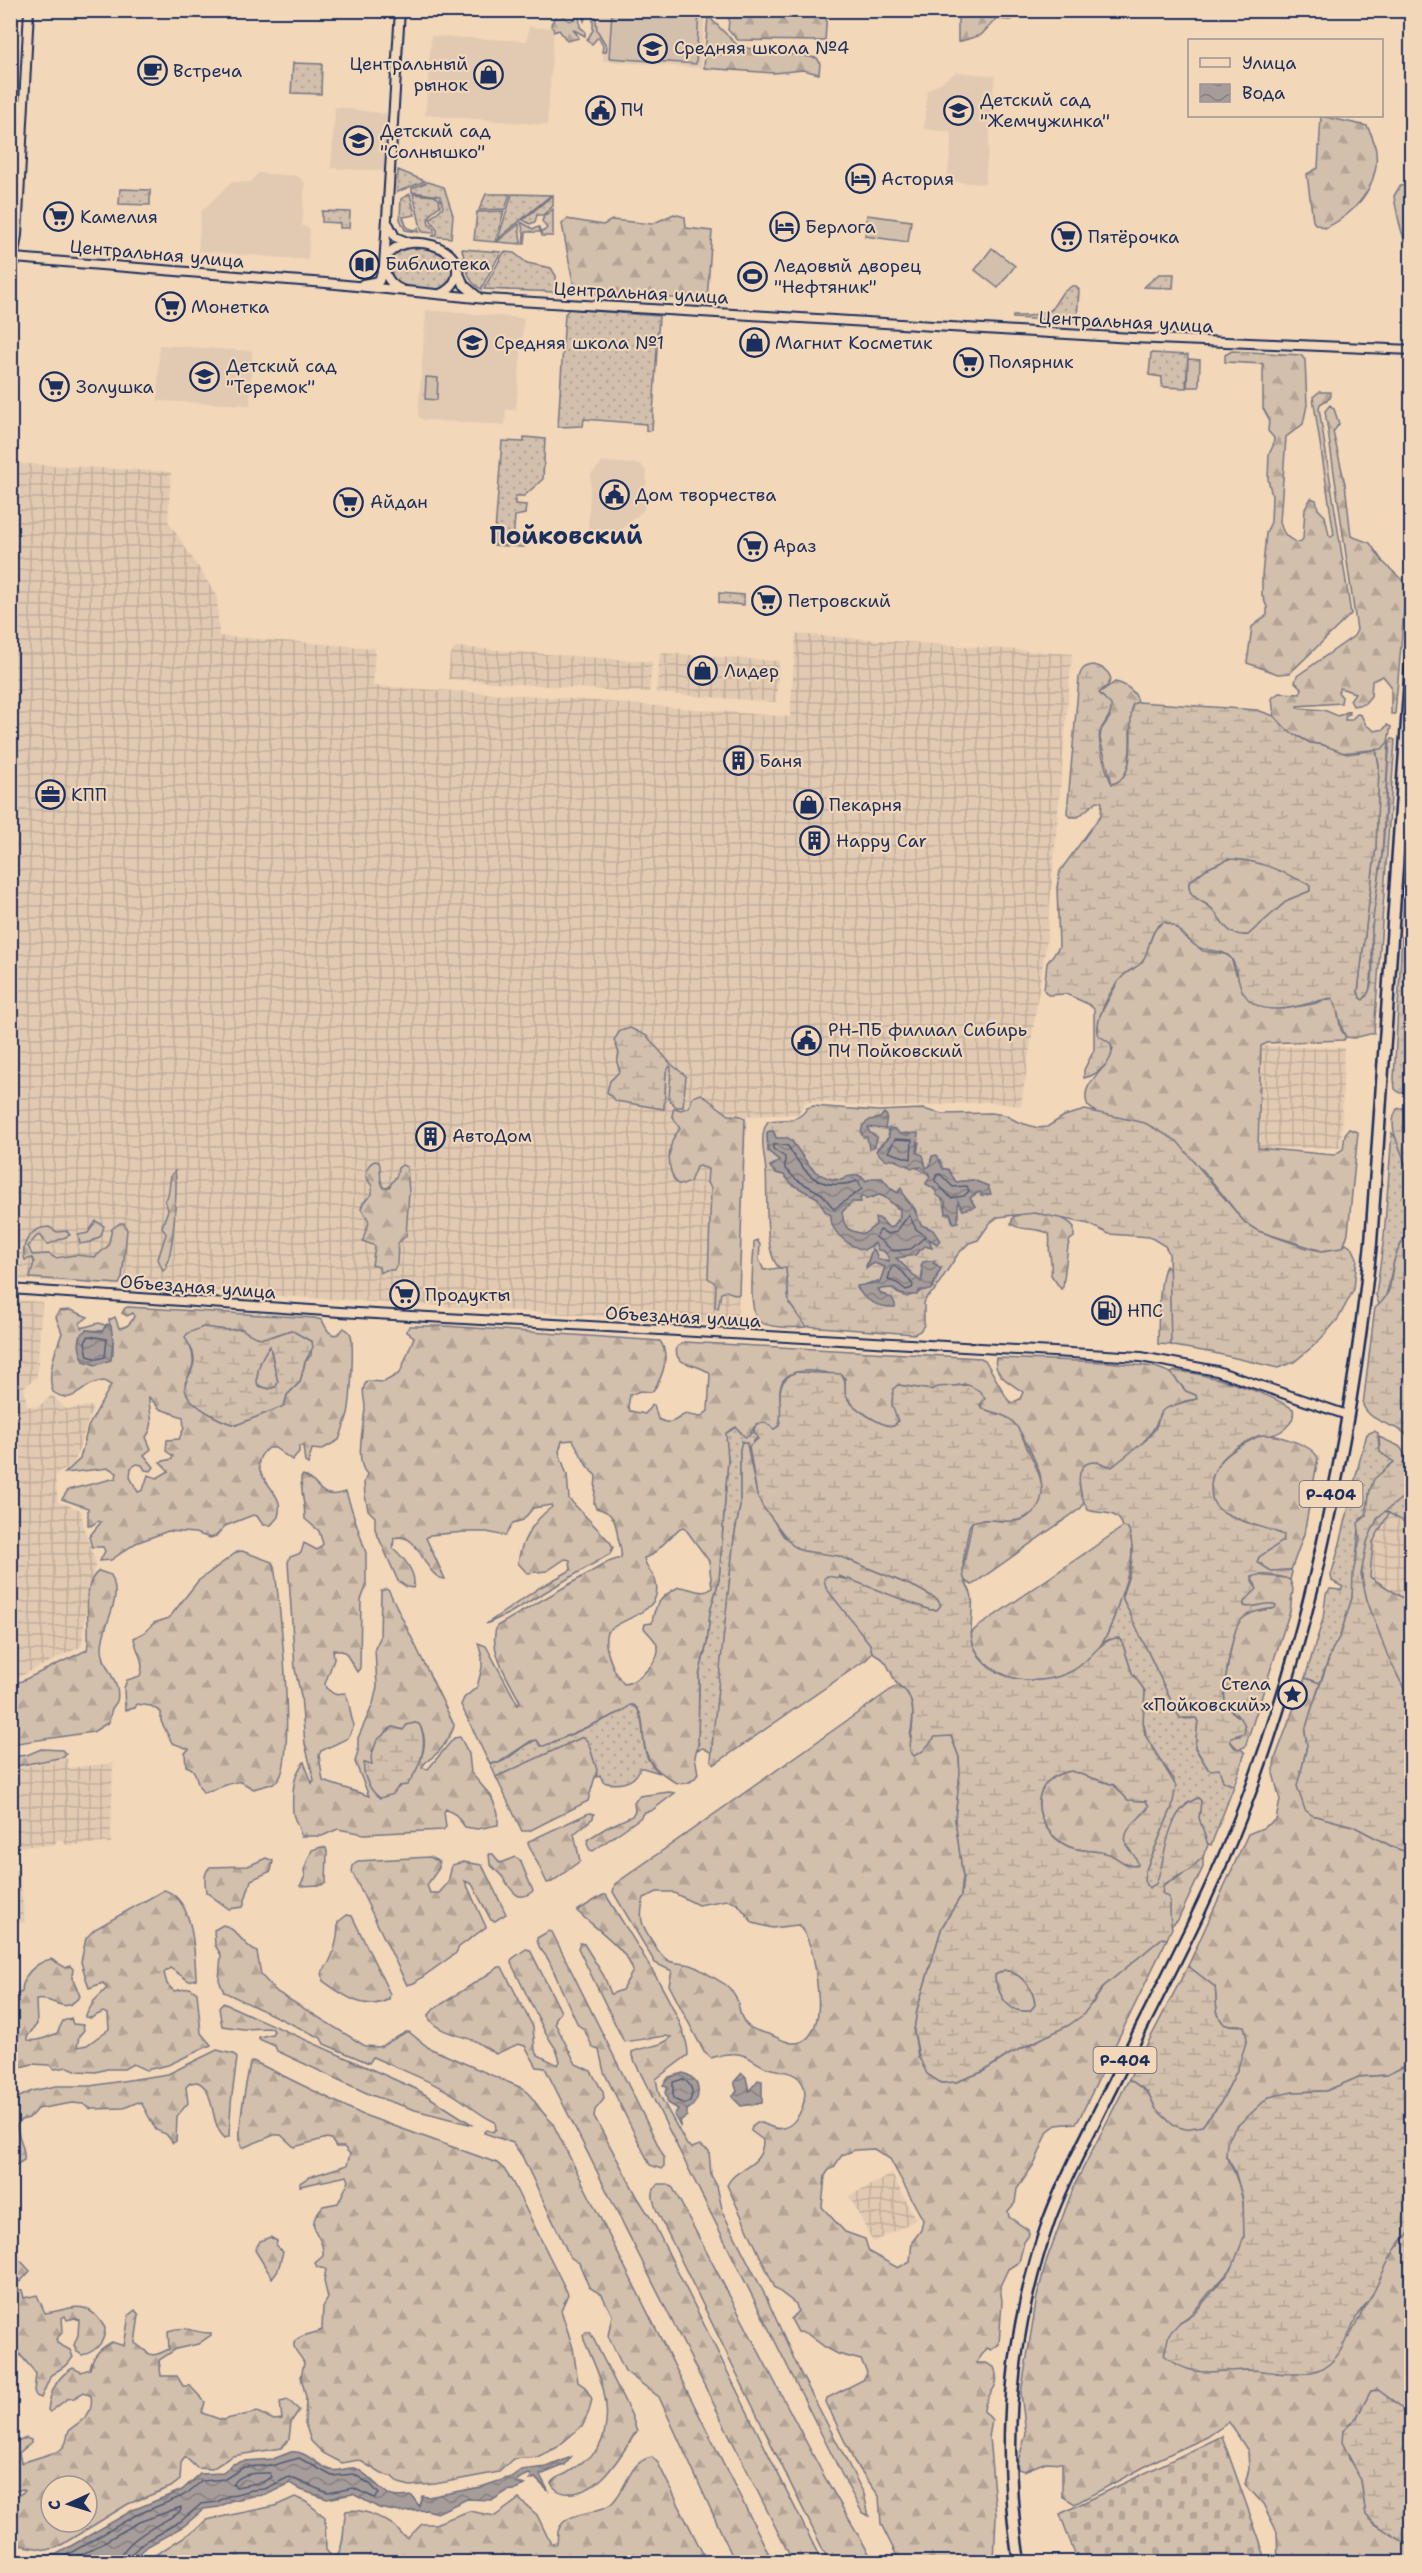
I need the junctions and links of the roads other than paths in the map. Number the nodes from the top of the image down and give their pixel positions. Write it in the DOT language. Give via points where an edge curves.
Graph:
graph roads {
  1 [pos="28,10"];
  2 [pos="400,10"];
  3 [pos="388,216"];
  4 [pos="412,244"];
  5 [pos="14,258"];
  6 [pos="456,264"];
  7 [pos="384,266"];
  8 [pos="10,278"];
  9 [pos="331,283"];
  10 [pos="407,292"];
  11 [pos="432,294"];
  12 [pos="481,298"];
  13 [pos="1412,350"];
  14 [pos="1412,649"];
  15 [pos="10,1289"];
  16 [pos="1347,1415"];
  17 [pos="1019,2562"];
  1 -- 5 [label="street"];
  2 -- 3 [label="street"];
  3 -- 4 [label="street" via="393,234"];
  3 -- 7 [label="street"];
  4 -- 6 [label="street" via="442,247"];
  4 -- 7 [label="street" via="395,248"];
  5 -- 8 [label="street"];
  5 -- 9 [label="street, Центральная улица"];
  6 -- 11 [label="street" via="452,285 442,293"];
  6 -- 12 [label="street" via="464,285"];
  7 -- 9 [label="street" via="376,283"];
  7 -- 10 [label="street" via="392,284"];
  9 -- 10 [label="street, Центральная улица"];
  10 -- 11 [label="street, Центральная улица"];
  11 -- 12 [label="street, Центральная улица"];
  12 -- 13 [label="street, Центральная улица" via="1139,338"];
  14 -- 16 [label="highway, Р-404" via="1371,1243"];
  15 -- 16 [label="street, Объездная улица" via="351,1313 1141,1357 1217,1371"];
  16 -- 17 [label="highway, Р-404" via="1303,1624 1250,1793 1192,1924 1062,2190 1043,2238 1021,2328 1010,2399 1010,2475"];
}
